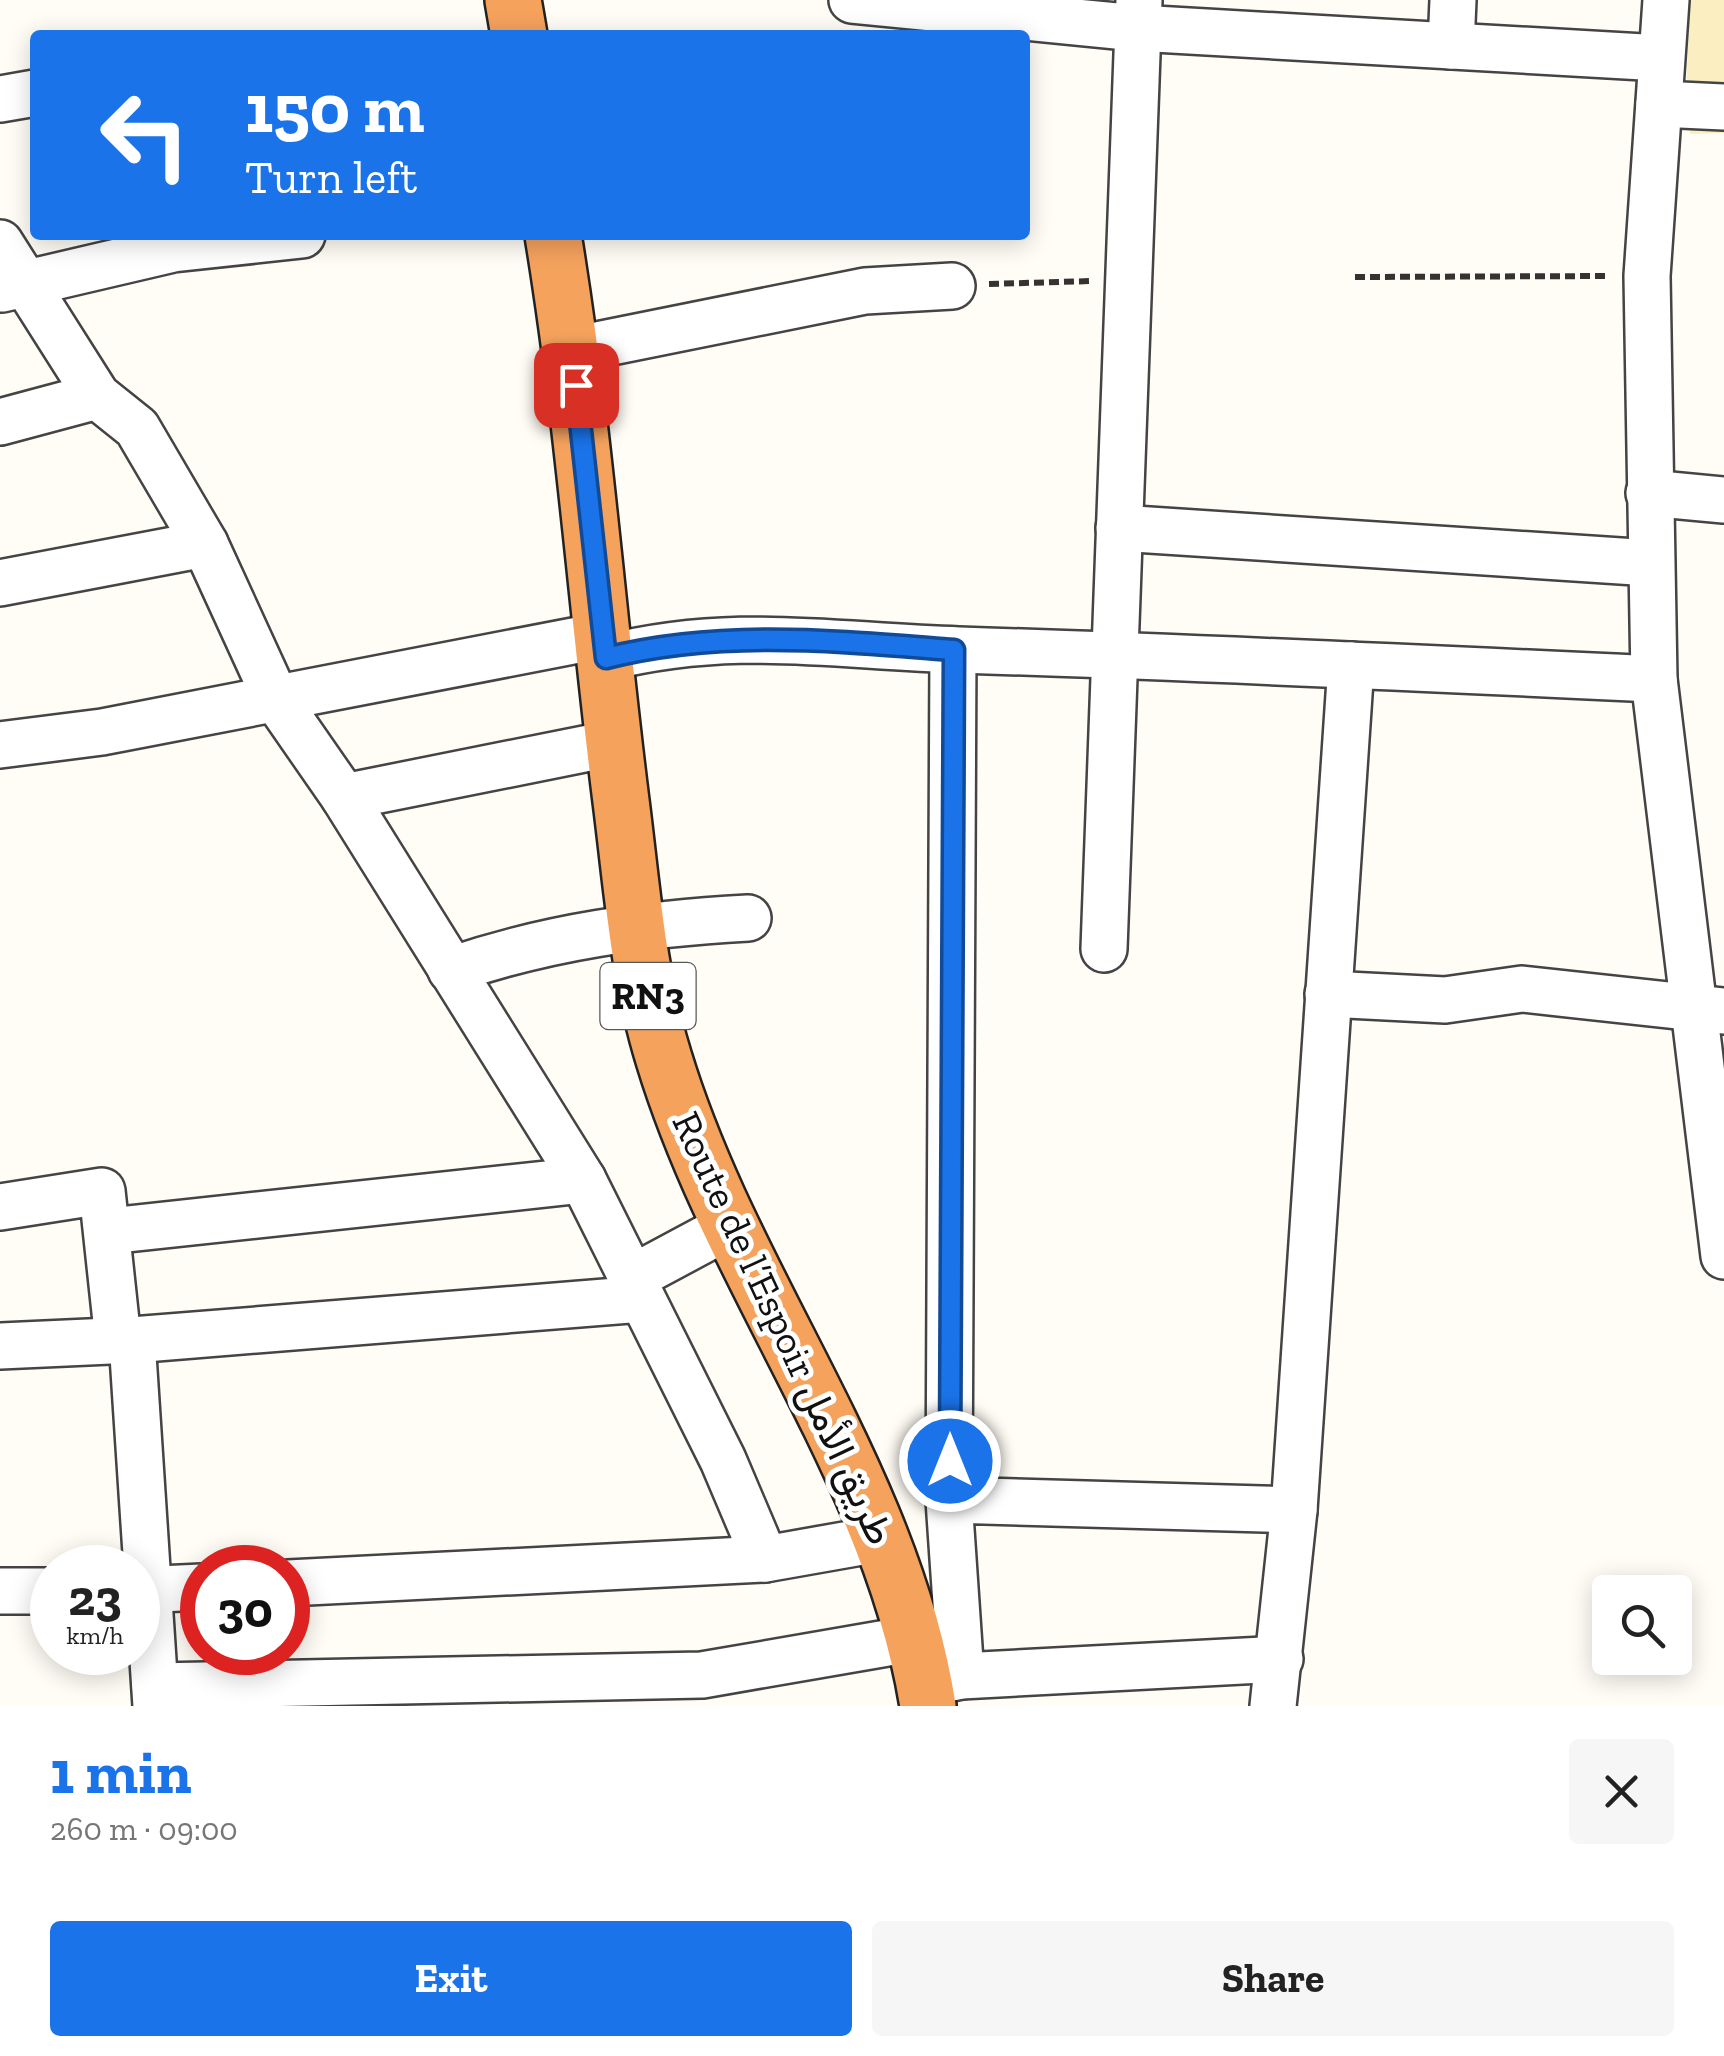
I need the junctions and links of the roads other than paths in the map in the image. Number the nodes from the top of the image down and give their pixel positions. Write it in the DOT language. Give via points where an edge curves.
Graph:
graph roads {
  1 [pos="514,0"];
  2 [pos="852,0"];
  3 [pos="1453,0"];
  4 [pos="1666,0"];
  5 [pos="1138,14"];
  6 [pos="1292,18"];
  7 [pos="518,30"];
  8 [pos="1451,46"];
  9 [pos="1661,58"];
  10 [pos="30,94"];
  11 [pos="0,99"];
  12 [pos="1659,104"];
  13 [pos="1724,108"];
  14 [pos="256,240"];
  15 [pos="555,240"];
  16 [pos="0,243"];
  17 [pos="952,286"];
  18 [pos="15,288"];
  19 [pos="572,350"];
  20 [pos="97,396"];
  21 [pos="0,422"];
  22 [pos="1649,494"];
  23 [pos="1724,500"];
  24 [pos="1119,528"];
  25 [pos="205,544"];
  26 [pos="1651,563"];
  27 [pos="0,583"];
  28 [pos="605,646"];
  29 [pos="954,650"];
  30 [pos="1114,654"];
  31 [pos="1352,665"];
  32 [pos="1654,679"];
  33 [pos="276,698"];
  34 [pos="614,743"];
  35 [pos="0,745"];
  36 [pos="344,798"];
  37 [pos="748,918"];
  38 [pos="637,924"];
  39 [pos="1104,949"];
  40 [pos="451,970"];
  41 [pos="1328,994"];
  42 [pos="1710,1009"];
  43 [pos="583,1180"];
  44 [pos="0,1206"];
  45 [pos="729,1226"];
  46 [pos="109,1231"];
  47 [pos="1724,1256"];
  48 [pos="637,1289"];
  49 [pos="125,1340"];
  50 [pos="0,1346"];
  51 [pos="949,1500"];
  52 [pos="1294,1510"];
  53 [pos="884,1538"];
  54 [pos="141,1545"];
  55 [pos="764,1560"];
  56 [pos="310,1582"];
  57 [pos="30,1591"];
  58 [pos="0,1592"];
  59 [pos="1280,1658"];
  60 [pos="932,1676"];
  61 [pos="156,1696"];
  62 [pos="1274,1706"];
  1 -- 7 [label="highway"];
  2 -- 5 [label="street"];
  3 -- 8 [label="street"];
  4 -- 9 [label="street"];
  5 -- 6 [label="street"];
  5 -- 24 [label="street"];
  6 -- 8 [label="street"];
  8 -- 9 [label="street"];
  9 -- 12 [label="street"];
  10 -- 11 [label="street"];
  12 -- 13 [label="street"];
  12 -- 22 [label="street" via="1647,276"];
  14 -- 18 [label="street" via="173,249"];
  15 -- 19 [label="highway, Route de l’Espoir طريق الأمل / RN3"];
  16 -- 18 [label="street"];
  17 -- 19 [label="street" via="865,292"];
  18 -- 20 [label="street"];
  19 -- 28 [label="highway, Route de l’Espoir طريق الأمل / RN3"];
  20 -- 21 [label="street"];
  20 -- 25 [label="street" via="137,428"];
  22 -- 23 [label="street"];
  22 -- 26 [label="street"];
  24 -- 26 [label="street"];
  24 -- 30 [label="street"];
  25 -- 27 [label="street"];
  25 -- 33 [label="street"];
  26 -- 32 [label="street"];
  28 -- 29 [label="street" via="759,636"];
  28 -- 33 [label="street"];
  28 -- 34 [label="highway, Route de l’Espoir طريق الأمل / RN3"];
  29 -- 30 [label="street"];
  29 -- 51 [label="street"];
  30 -- 31 [label="street"];
  30 -- 39 [label="street"];
  31 -- 32 [label="street"];
  31 -- 41 [label="street"];
  32 -- 42 [label="street"];
  33 -- 35 [label="street"];
  33 -- 36 [label="street"];
  34 -- 36 [label="street"];
  34 -- 38 [label="highway, Route de l’Espoir طريق الأمل / RN3"];
  36 -- 40 [label="street"];
  37 -- 38 [label="street"];
  38 -- 40 [label="street" via="520,946"];
  38 -- 45 [label="highway, Route de l’Espoir طريق الأمل / RN3" via="664,1060"];
  40 -- 43 [label="street"];
  41 -- 42 [label="street" via="1446,1000 1522,988"];
  41 -- 52 [label="street"];
  42 -- 47 [label="street"];
  43 -- 46 [label="street"];
  43 -- 48 [label="street"];
  44 -- 46 [label="street" via="102,1192"];
  45 -- 48 [label="street"];
  45 -- 53 [label="highway, Route de l’Espoir طريق الأمل / RN3"];
  46 -- 49 [label="street"];
  48 -- 49 [label="street"];
  48 -- 55 [label="street" via="723,1460"];
  49 -- 50 [label="street"];
  49 -- 54 [label="street"];
  51 -- 52 [label="street"];
  51 -- 60 [label="street"];
  52 -- 59 [label="street"];
  53 -- 55 [label="street"];
  53 -- 60 [label="highway, Route de l’Espoir طريق الأمل / RN3"];
  55 -- 56 [label="street"];
  57 -- 58 [label="street"];
  59 -- 60 [label="street"];
  59 -- 62 [label="street"];
  60 -- 61 [label="street" via="702,1675"];
}
